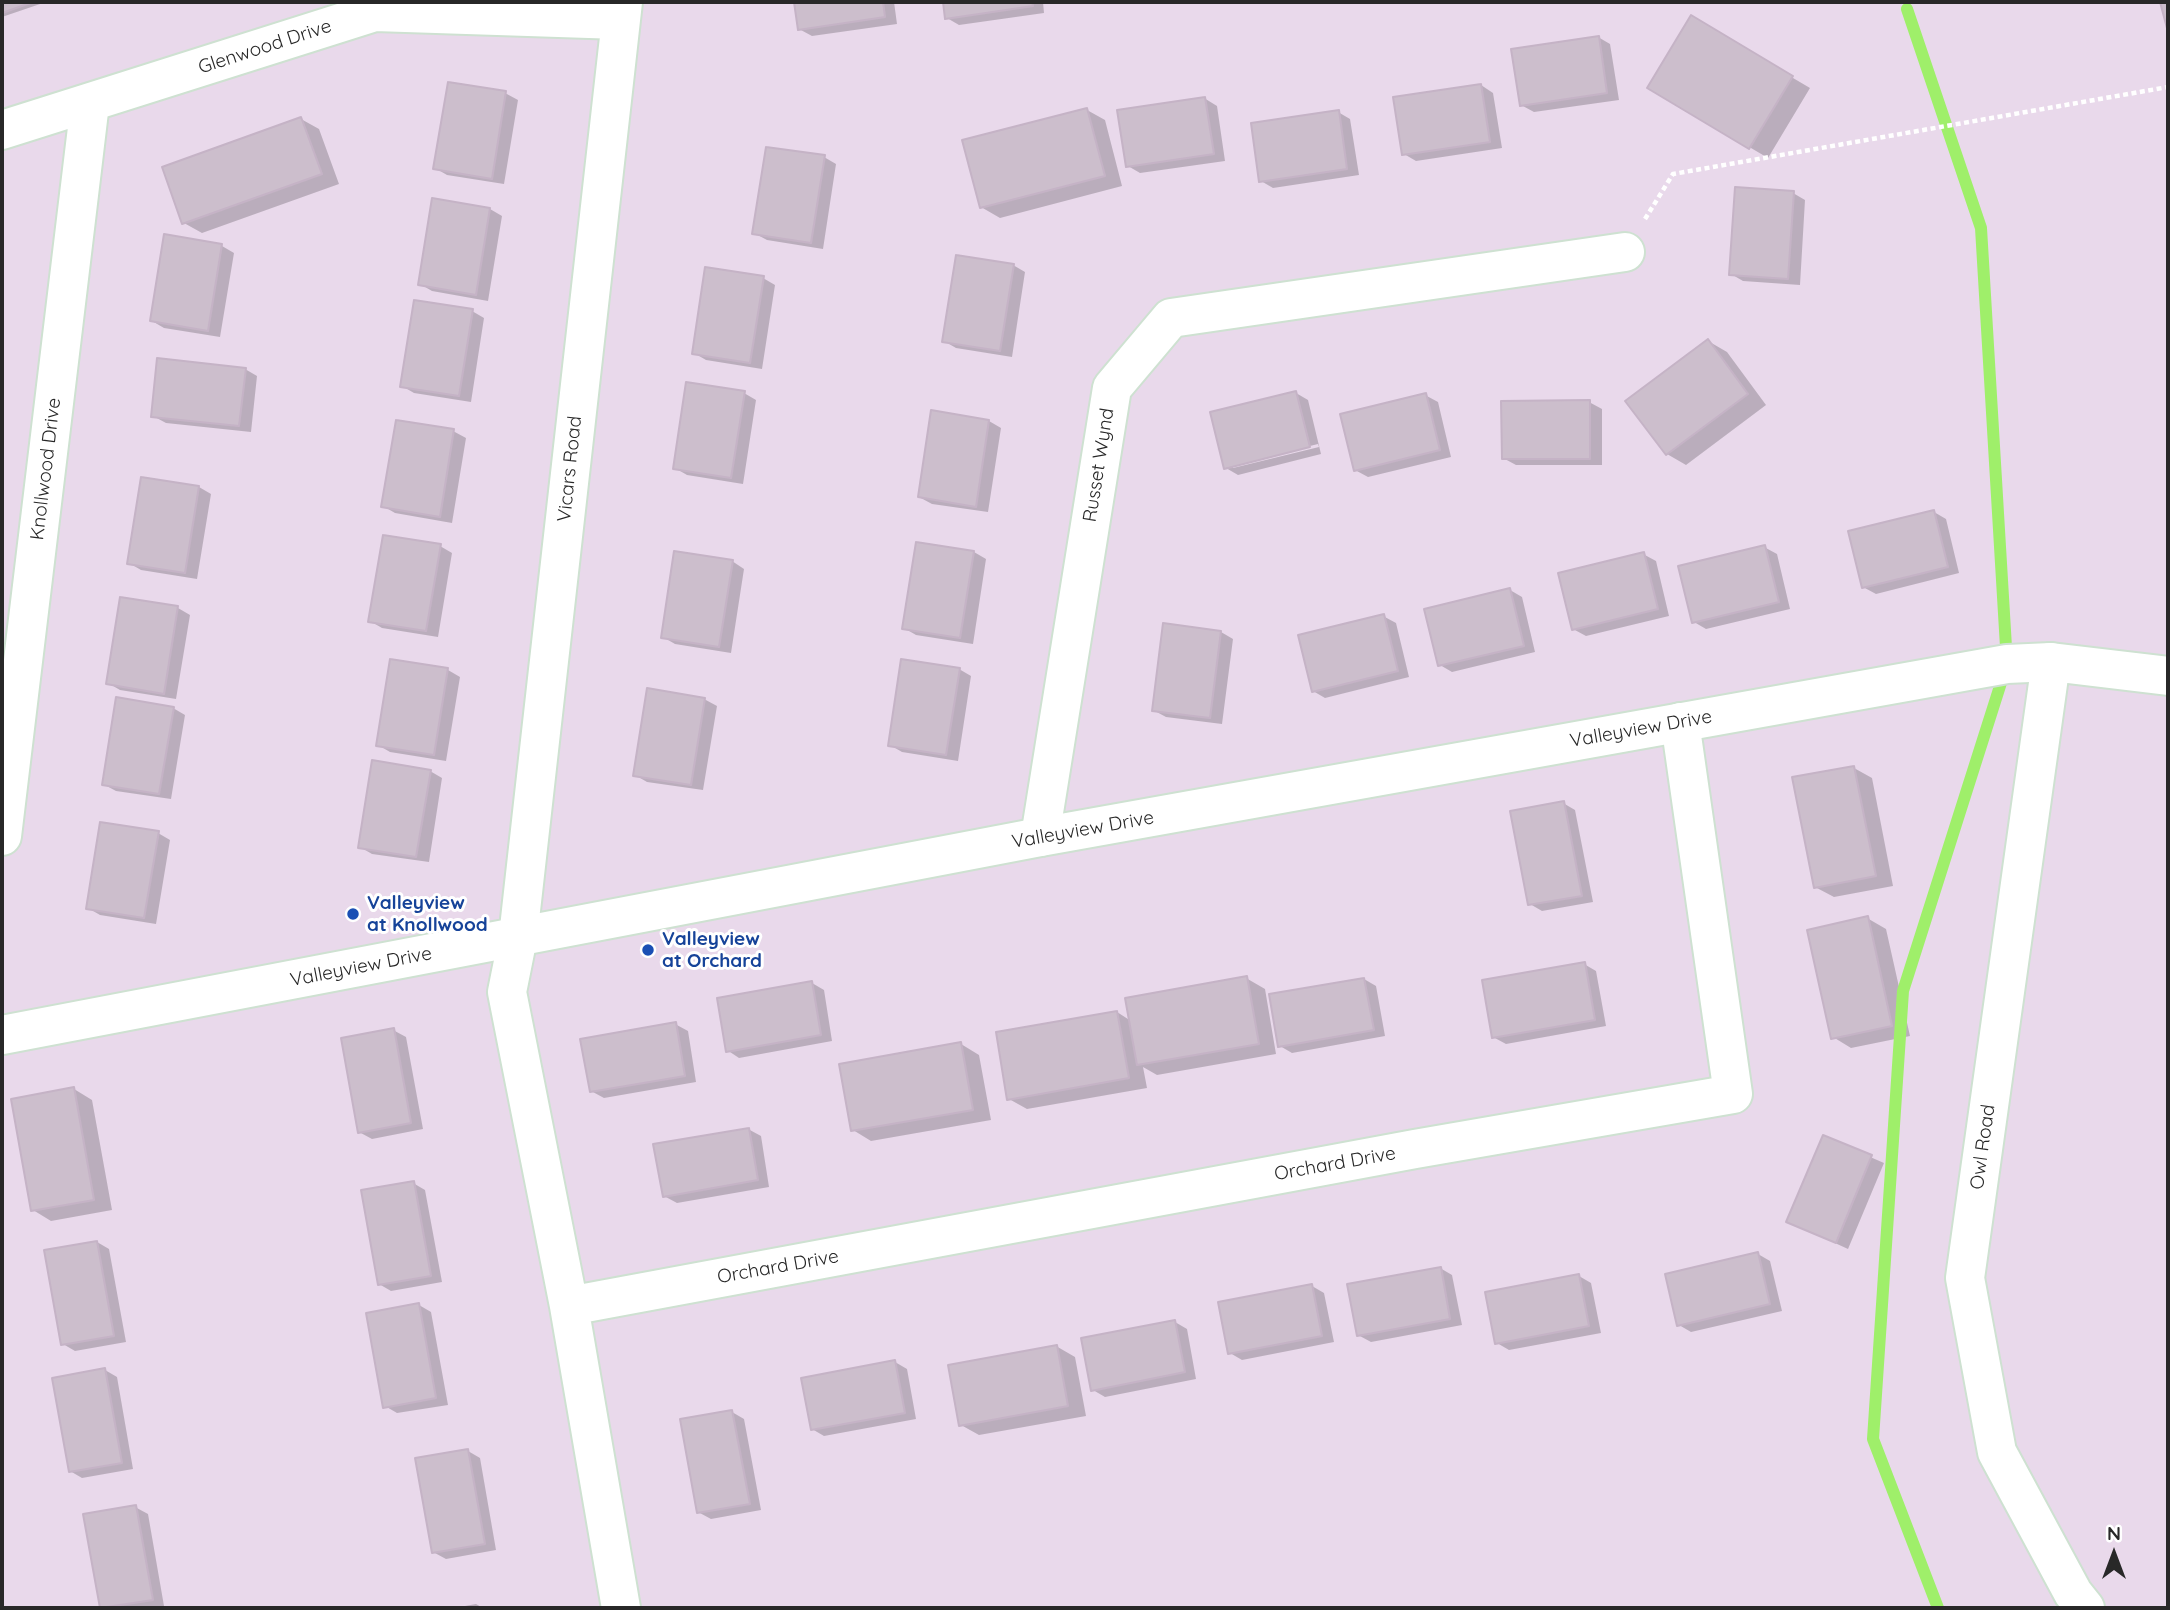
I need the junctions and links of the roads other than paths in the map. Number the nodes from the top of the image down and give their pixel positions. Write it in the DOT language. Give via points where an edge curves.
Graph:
graph roads {
  1 [pos="621,11"];
  2 [pos="90,103"];
  3 [pos="2,130"];
  4 [pos="1625,252"];
  5 [pos="2051,662"];
  6 [pos="2168,676"];
  7 [pos="1679,722"];
  8 [pos="2,835"];
  9 [pos="1040,837"];
  10 [pos="518,937"];
  11 [pos="2,1035"];
  12 [pos="569,1306"];
  13 [pos="621,1608"];
  14 [pos="2085,1608"];
  1 -- 2 [label="street, Glenwood Drive" via="375,12"];
  1 -- 10 [label="street, Vicars Road"];
  2 -- 3 [label="street, Glenwood Drive"];
  2 -- 8 [label="street, Knollwood Drive"];
  4 -- 9 [label="street, Russet Wynd" via="1171,317 1112,388"];
  5 -- 6 [label="street, Valleyview Drive"];
  5 -- 7 [label="street, Valleyview Drive" via="2007,664"];
  5 -- 14 [label="street, Owl Road" via="1965,1278 1997,1452"];
  7 -- 9 [label="street, Valleyview Drive"];
  7 -- 12 [label="street, Orchard Drive" via="1733,1094"];
  9 -- 10 [label="street, Valleyview Drive"];
  10 -- 11 [label="street, Valleyview Drive"];
  10 -- 12 [label="street" via="507,992"];
  12 -- 13 [label="street"];
}
